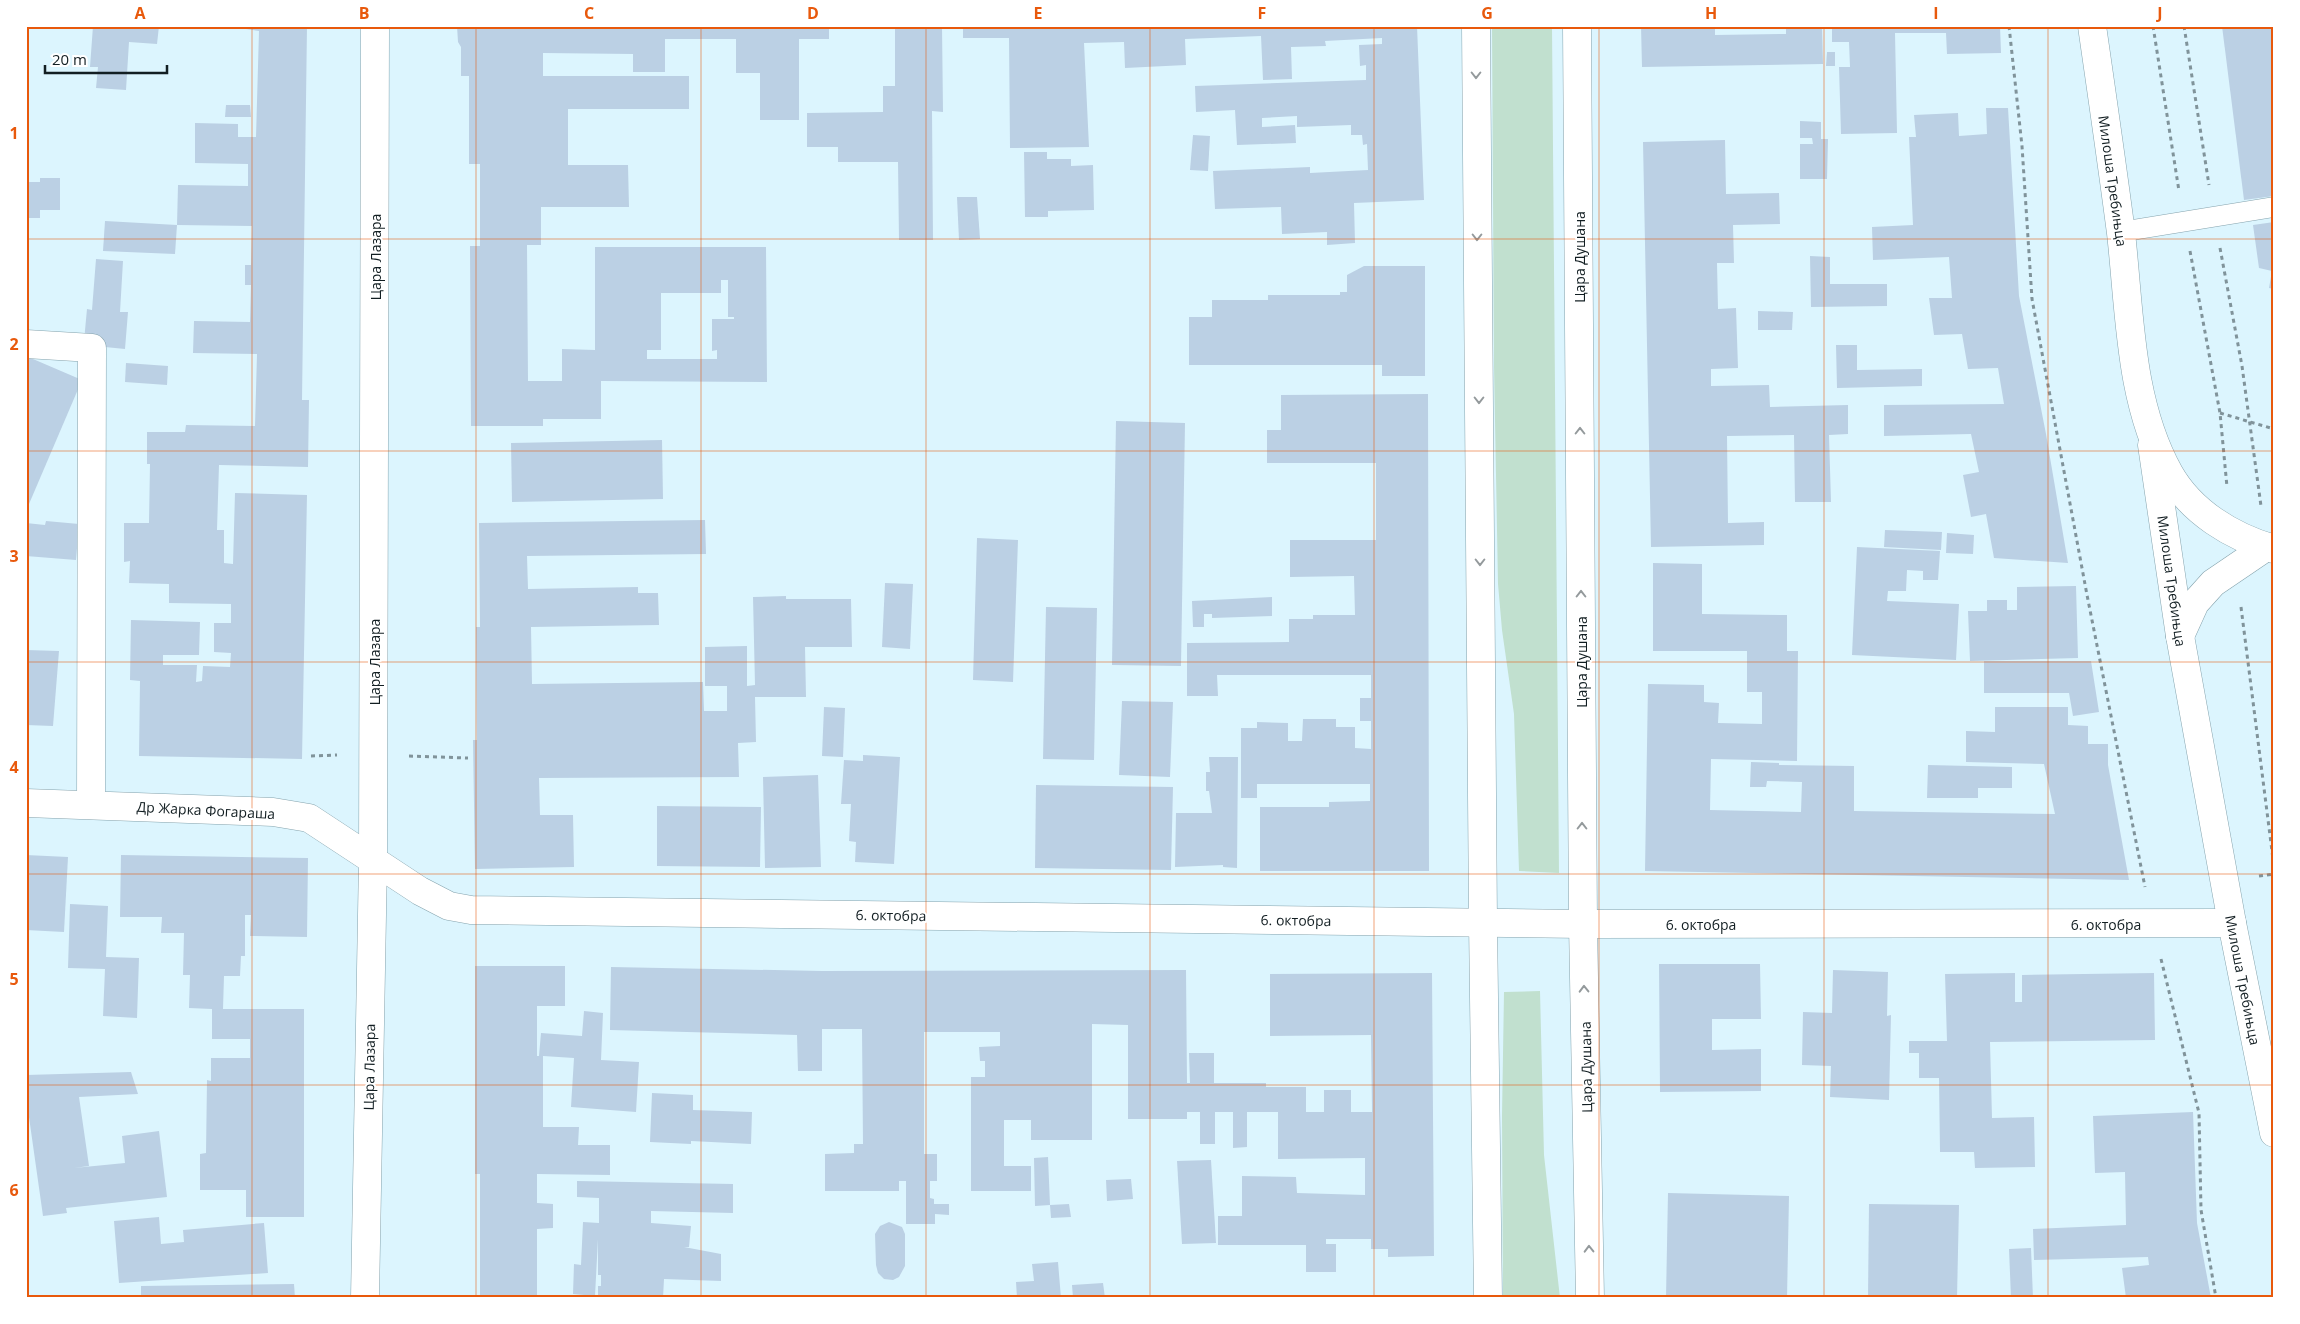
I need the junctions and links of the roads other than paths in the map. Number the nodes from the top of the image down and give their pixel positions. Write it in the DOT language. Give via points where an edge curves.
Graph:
graph roads {
  1 [pos="376,26"];
  2 [pos="1476,26"];
  3 [pos="1577,26"];
  4 [pos="2092,26"];
  5 [pos="2274,207"];
  6 [pos="2120,232"];
  7 [pos="26,344"];
  8 [pos="2150,431"];
  9 [pos="2270,548"];
  10 [pos="2180,636"];
  11 [pos="26,803"];
  12 [pos="91,805"];
  13 [pos="373,860"];
  14 [pos="1482,922"];
  15 [pos="2232,923"];
  16 [pos="1583,924"];
  17 [pos="2274,1133"];
  18 [pos="365,1298"];
  19 [pos="1488,1298"];
  20 [pos="1590,1298"];
  1 -- 13 [label="street, Цара Лазара"];
  2 -- 14 [label="street, one-way"];
  16 -- 3 [label="street, Цара Душана, one-way"];
  4 -- 6 [label="street, Милоша Требињца"];
  5 -- 6 [label="lane"];
  6 -- 8 [label="street, Милоша Требињца" via="2137,384"];
  7 -- 12 [label="street" via="92,348"];
  8 -- 9 [label="street" via="2170,473 2191,503 2223,528"];
  8 -- 10 [label="street, Милоша Требињца"];
  9 -- 10 [label="street" via="2213,583 2195,602"];
  10 -- 15 [label="street, Милоша Требињца"];
  11 -- 12 [label="street, Др Жарка Фогараша"];
  12 -- 13 [label="street, Др Жарка Фогараша" via="273,812 309,818"];
  13 -- 14 [label="street, 6. октобра" via="449,906 470,910"];
  13 -- 18 [label="street, Цара Лазара"];
  14 -- 16 [label="street, 6. октобра"];
  14 -- 19 [label="street"];
  15 -- 16 [label="street, 6. октобра"];
  15 -- 17 [label="street, Милоша Требињца"];
  20 -- 16 [label="street, Цара Душана, one-way"];
}
